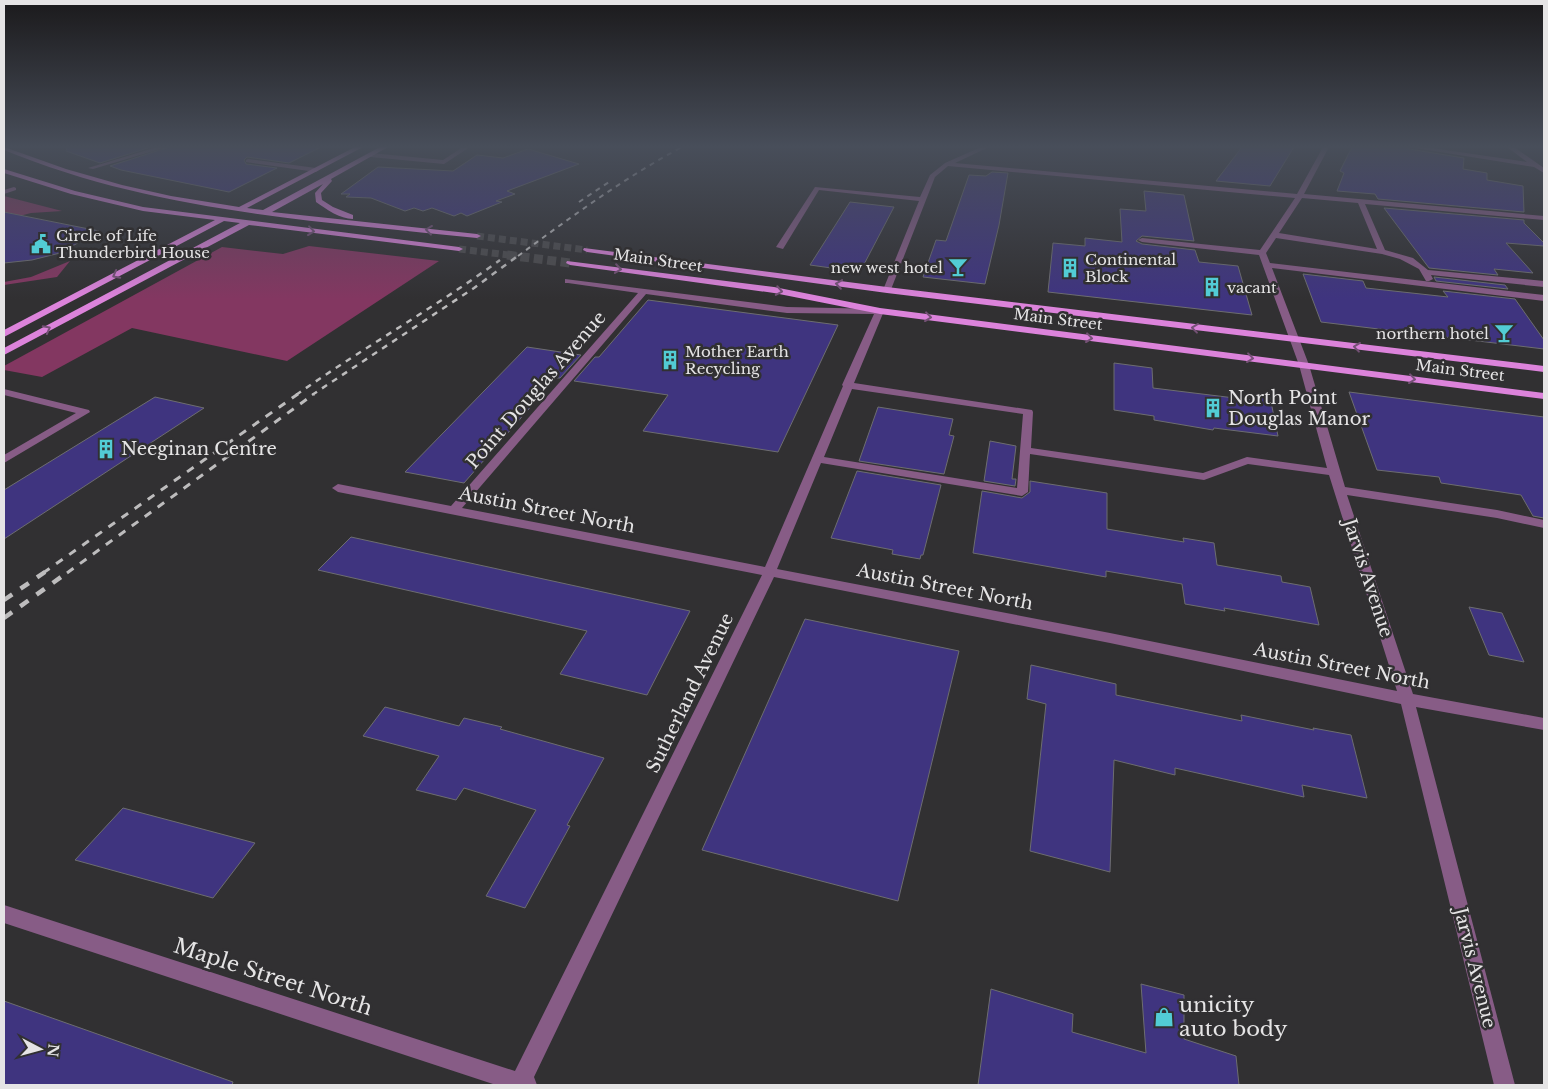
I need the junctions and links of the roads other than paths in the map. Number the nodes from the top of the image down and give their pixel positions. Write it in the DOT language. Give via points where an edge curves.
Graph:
graph roads {
  1 [pos="1299,197"];
  2 [pos="92,198"];
  3 [pos="173,198"];
  4 [pos="262,198"];
  5 [pos="292,198"];
  6 [pos="318,198"];
  7 [pos="811,198"];
  8 [pos="912,198"];
  9 [pos="1307,198"];
  10 [pos="923,199"];
  11 [pos="1361,203"];
  12 [pos="241,209"];
  13 [pos="266,212"];
  14 [pos="1544,218"];
  15 [pos="221,220"];
  16 [pos="246,223"];
  17 [pos="366,223"];
  18 [pos="477,236"];
  19 [pos="1274,236"];
  20 [pos="1142,240"];
  21 [pos="780,247"];
  22 [pos="459,249"];
  23 [pos="587,250"];
  24 [pos="1382,252"];
  25 [pos="1262,253"];
  26 [pos="570,263"];
  27 [pos="1268,265"];
  28 [pos="1427,272"];
  29 [pos="568,282"];
  30 [pos="1544,284"];
  31 [pos="1430,285"];
  32 [pos="887,290"];
  33 [pos="644,292"];
  34 [pos="1544,298"];
  35 [pos="880,311"];
  36 [pos="4,334"];
  37 [pos="1294,340"];
  38 [pos="5,351"];
  39 [pos="1304,365"];
  40 [pos="1544,369"];
  41 [pos="847,385"];
  42 [pos="5,394"];
  43 [pos="1544,396"];
  44 [pos="1025,450"];
  45 [pos="816,459"];
  46 [pos="4,460"];
  47 [pos="1334,472"];
  48 [pos="338,488"];
  49 [pos="1340,490"];
  50 [pos="453,511"];
  51 [pos="1544,524"];
  52 [pos="769,573"];
  53 [pos="1407,699"];
  54 [pos="1544,724"];
  55 [pos="4,914"];
  56 [pos="522,1085"];
  57 [pos="1505,1085"];
  1 -- 19 [label="street"];
  2 -- 15 [label="main road"];
  3 -- 12 [label="main road"];
  4 -- 12 [label="main road"];
  5 -- 13 [label="main road"];
  6 -- 17 [label="main road" via="330,209"];
  7 -- 21 [label="street"];
  8 -- 10 [label="street"];
  9 -- 11 [label="street"];
  10 -- 32 [label="street"];
  11 -- 14 [label="street"];
  11 -- 24 [label="street"];
  12 -- 13 [label="main road"];
  12 -- 15 [label="main road"];
  13 -- 16 [label="main road"];
  13 -- 17 [label="main road"];
  15 -- 16 [label="main road"];
  15 -- 36 [label="main road, one-way"];
  16 -- 22 [label="main road, one-way"];
  38 -- 16 [label="main road, one-way"];
  18 -- 17 [label="main road, one-way"];
  19 -- 24 [label="street"];
  19 -- 25 [label="street"];
  20 -- 25 [label="street"];
  32 -- 23 [label="main road, Main Street, one-way"];
  24 -- 28 [label="street" via="1407,259"];
  25 -- 27 [label="street, Jarvis Avenue"];
  26 -- 35 [label="main road, Main Street, one-way" via="774,290"];
  27 -- 31 [label="street"];
  27 -- 37 [label="street, Jarvis Avenue"];
  28 -- 30 [label="street"];
  28 -- 31 [label="street"];
  29 -- 33 [label="street"];
  31 -- 34 [label="street"];
  37 -- 32 [label="main road, Main Street, one-way"];
  33 -- 35 [label="street" via="787,310"];
  33 -- 50 [label="street, Point Douglas Avenue"];
  35 -- 39 [label="main road, Main Street, one-way"];
  35 -- 41 [label="street, Sutherland Avenue"];
  37 -- 39 [label="street, Jarvis Avenue"];
  40 -- 37 [label="main road, Main Street, one-way"];
  39 -- 43 [label="main road, Main Street, one-way"];
  39 -- 47 [label="street, Jarvis Avenue"];
  41 -- 44 [label="street" via="1028,412"];
  41 -- 45 [label="street, Sutherland Avenue"];
  42 -- 46 [label="street" via="85,412"];
  44 -- 45 [label="street" via="1022,492"];
  44 -- 47 [label="street" via="1204,477 1247,460"];
  45 -- 52 [label="street, Sutherland Avenue"];
  47 -- 49 [label="street, Jarvis Avenue"];
  48 -- 50 [label="street, Austin Street North"];
  49 -- 51 [label="street"];
  49 -- 53 [label="street, Jarvis Avenue"];
  50 -- 52 [label="street, Austin Street North"];
  52 -- 53 [label="street, Austin Street North"];
  52 -- 56 [label="street, Sutherland Avenue"];
  53 -- 54 [label="street, Austin Street North"];
  53 -- 57 [label="street, Jarvis Avenue"];
  55 -- 56 [label="street, Maple Street North"];
}
